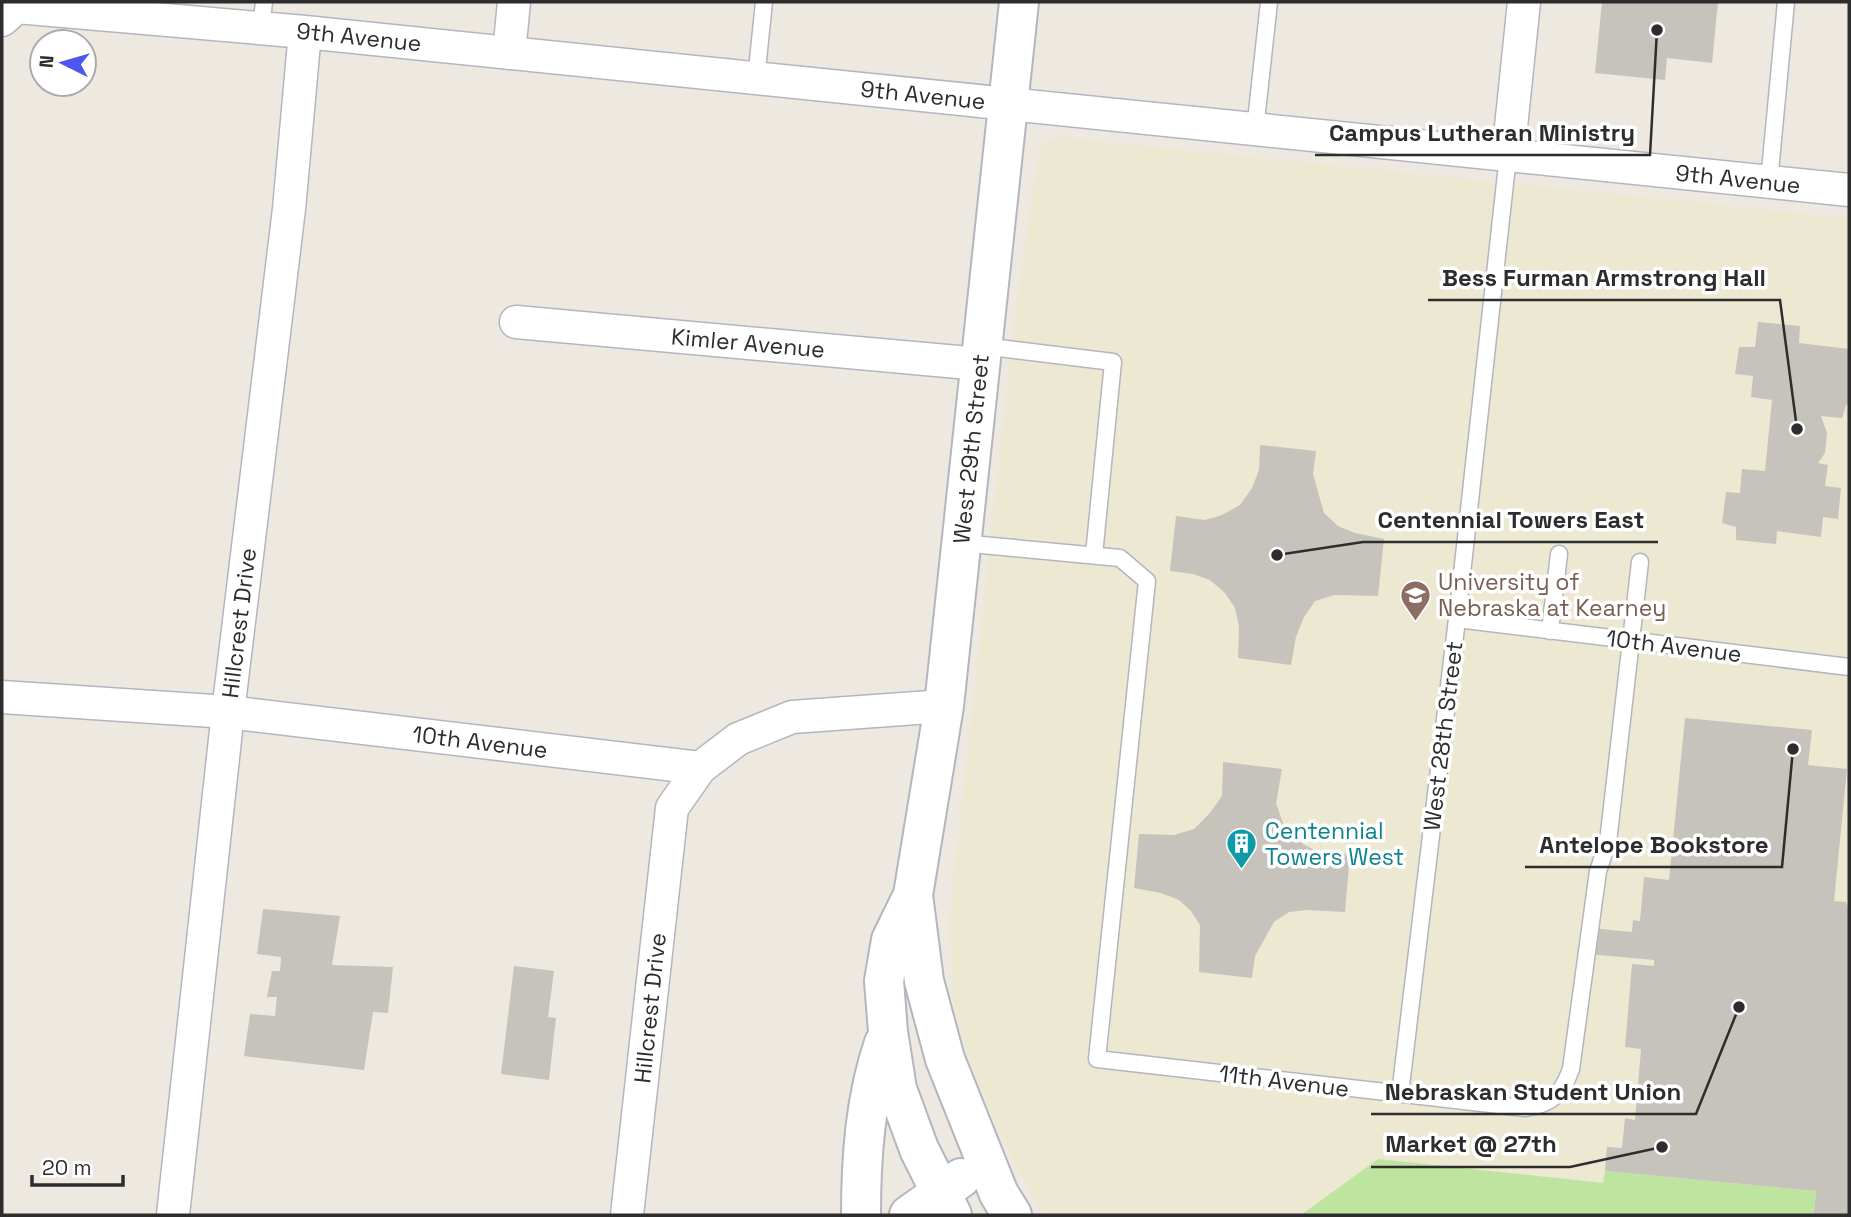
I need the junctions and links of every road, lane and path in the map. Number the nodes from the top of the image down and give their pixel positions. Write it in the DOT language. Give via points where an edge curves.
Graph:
graph roads {
  1 [pos="514,2"];
  2 [pos="764,2"];
  3 [pos="1019,2"];
  4 [pos="1269,2"];
  5 [pos="1524,2"];
  6 [pos="1786,2"];
  7 [pos="12,9"];
  8 [pos="262,15"];
  9 [pos="305,32"];
  10 [pos="509,52"];
  11 [pos="756,79"];
  12 [pos="1008,104"];
  13 [pos="1255,130"];
  14 [pos="1508,156"];
  15 [pos="1769,182"];
  16 [pos="1849,190"];
  17 [pos="516,322"];
  18 [pos="981,355"];
  19 [pos="961,543"];
  20 [pos="1559,554"];
  21 [pos="1094,555"];
  22 [pos="1640,562"];
  23 [pos="1457,619"];
  24 [pos="1550,631"];
  25 [pos="1631,642"];
  26 [pos="1849,667"];
  27 [pos="2,697"];
  28 [pos="944,706"];
  29 [pos="228,712"];
  30 [pos="700,768"];
  31 [pos="914,895"];
  32 [pos="888,1032"];
  33 [pos="1400,1094"];
  34 [pos="999,1190"];
  35 [pos="952,1207"];
  36 [pos="173,1215"];
  37 [pos="627,1215"];
  38 [pos="861,1215"];
  39 [pos="909,1215"];
  1 -- 10 [label="street"];
  2 -- 11 [label="lane"];
  3 -- 12 [label="street, West 29th Street"];
  4 -- 13 [label="lane"];
  5 -- 14 [label="street, West 28th Street"];
  6 -- 15 [label="lane"];
  7 -- 8 [label="street, 9th Avenue"];
  8 -- 9 [label="street, 9th Avenue"];
  9 -- 10 [label="street, 9th Avenue"];
  9 -- 29 [label="street, Hillcrest Drive" via="289,209"];
  10 -- 11 [label="street, 9th Avenue"];
  11 -- 12 [label="street, 9th Avenue"];
  12 -- 13 [label="street, 9th Avenue"];
  12 -- 18 [label="street, West 29th Street"];
  13 -- 14 [label="street, 9th Avenue"];
  14 -- 15 [label="street, 9th Avenue"];
  14 -- 23 [label="lane, West 28th Street"];
  15 -- 16 [label="street, 9th Avenue"];
  17 -- 18 [label="street, Kimler Avenue"];
  18 -- 19 [label="street, West 29th Street"];
  18 -- 21 [label="lane" via="1069,356 1113,362"];
  19 -- 21 [label="lane"];
  19 -- 28 [label="street, West 29th Street"];
  20 -- 24 [label="lane"];
  21 -- 33 [label="lane, 11th Avenue" via="1120,558 1147,581 1097,1059"];
  22 -- 25 [label="lane"];
  23 -- 24 [label="lane, 10th Avenue"];
  23 -- 33 [label="lane, West 28th Street"];
  24 -- 25 [label="lane, 10th Avenue"];
  25 -- 26 [label="lane, 10th Avenue"];
  25 -- 33 [label="lane, 11th Avenue" via="1608,842 1598,871 1571,1069 1564,1086 1553,1099 1525,1108"];
  27 -- 29 [label="street, 10th Avenue"];
  28 -- 30 [label="street" via="792,717 738,739"];
  28 -- 31 [label="street, West 29th Street"];
  29 -- 30 [label="street, 10th Avenue"];
  29 -- 36 [label="street, Hillcrest Drive"];
  30 -- 37 [label="street, Hillcrest Drive" via="672,808"];
  31 -- 32 [label="street, West 29th Street" via="891,940 884,981"];
  31 -- 34 [label="street, West 29th Street" via="924,981 945,1059"];
  32 -- 35 [label="street, West 29th Street" via="897,1089 919,1149"];
  32 -- 38 [label="street" via="873,1075 861,1174"];
  34 -- 35 [label="street"];
  35 -- 39 [label="street"];
}
